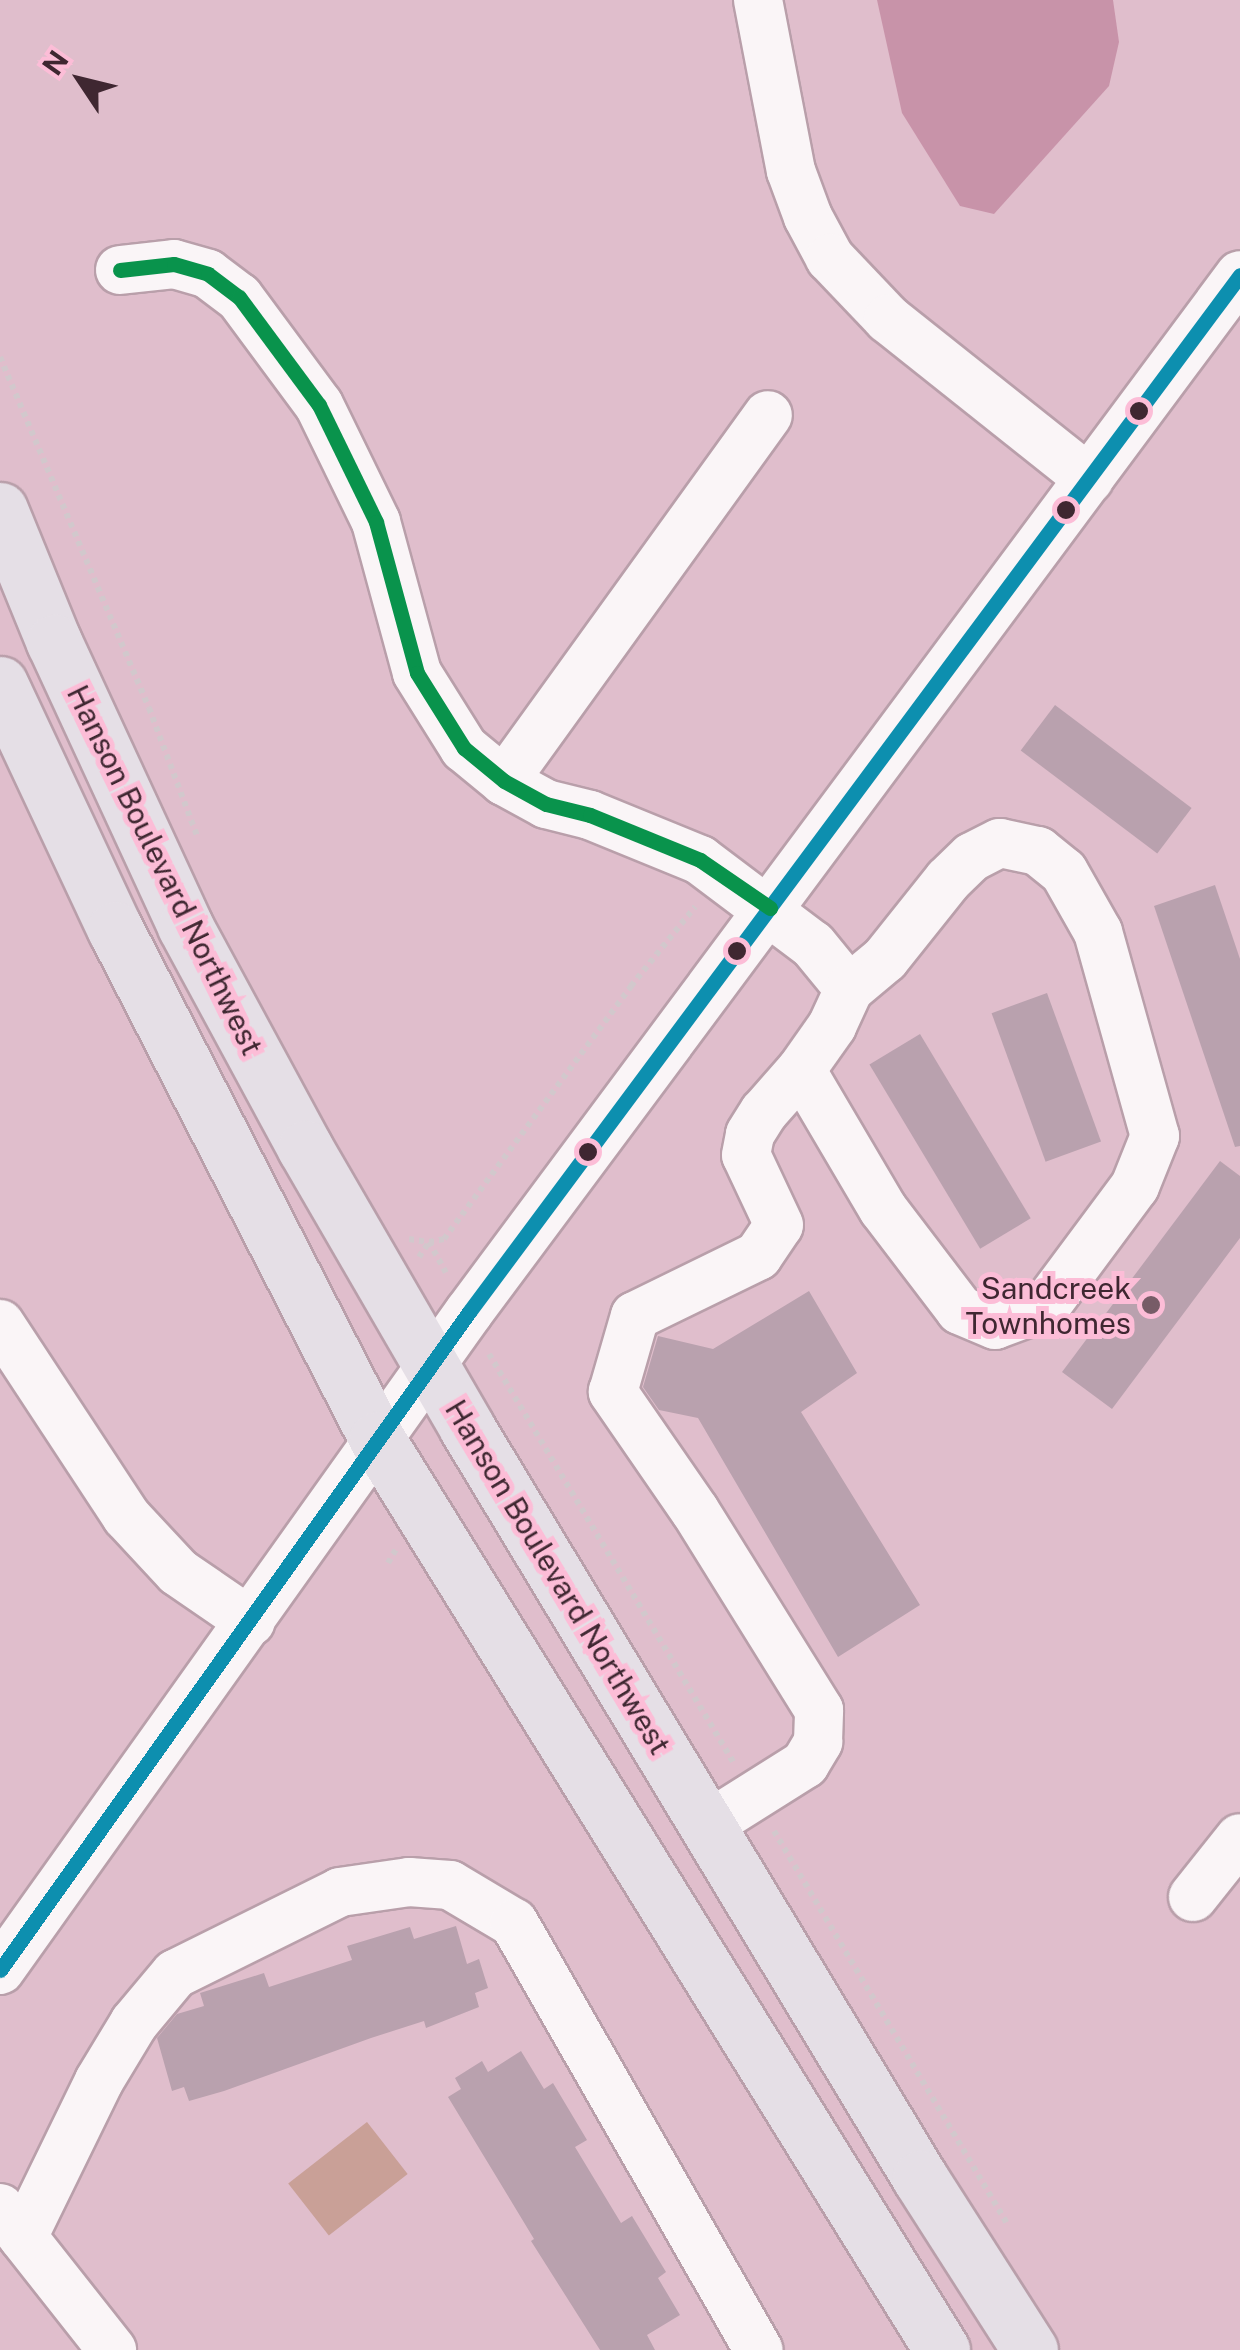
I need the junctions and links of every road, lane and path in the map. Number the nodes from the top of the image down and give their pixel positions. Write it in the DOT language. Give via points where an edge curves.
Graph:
graph roads {
  1 [pos="758,0"];
  2 [pos="120,270"];
  3 [pos="1240,276"];
  4 [pos="0,357"];
  5 [pos="768,415"];
  6 [pos="1089,480"];
  7 [pos="0,510"];
  8 [pos="0,684"];
  9 [pos="504,782"];
  10 [pos="198,840"];
  11 [pos="722,874"];
  12 [pos="770,908"];
  13 [pos="848,990"];
  14 [pos="802,1070"];
  15 [pos="403,1236"];
  16 [pos="0,1324"];
  17 [pos="430,1366"];
  18 [pos="501,1378"];
  19 [pos="377,1440"];
  20 [pos="251,1622"];
  21 [pos="756,1799"];
  22 [pos="708,1825"];
  23 [pos="1240,1838"];
  24 [pos="1193,1897"];
  25 [pos="0,1970"];
  26 [pos="12,2222"];
  27 [pos="1013,2233"];
  28 [pos="908,2294"];
  29 [pos="112,2350"];
  30 [pos="759,2350"];
  31 [pos="942,2350"];
  32 [pos="970,2350"];
  33 [pos="1030,2350"];
  1 -- 6 [label="street" via="792,172 830,258 888,320"];
  2 -- 9 [label="street" via="174,264 208,274 239,297 261,326 319,405 348,459 376,522 418,673 440,715 464,748"];
  3 -- 6 [label="street"];
  4 -- 10 [label="path"];
  5 -- 9 [label="street"];
  6 -- 12 [label="street"];
  7 -- 17 [label="main road, Hanson Boulevard Northwest" via="185,926"];
  8 -- 19 [label="main road" via="116,929"];
  9 -- 11 [label="street"];
  11 -- 12 [label="street"];
  11 -- 15 [label="path" via="630,986 444,1238"];
  12 -- 13 [label="street" via="813,945"];
  12 -- 17 [label="street"];
  13 -- 14 [label="street"];
  13 -- 14 [label="street" via="885,959 972,857 1000,843 1038,851 1064,872 1098,932 1155,1136 1135,1186 1046,1306 995,1325 960,1310 883,1209"];
  14 -- 21 [label="street" via="764,1112 746,1155 779,1225 758,1256 634,1316 613,1392 820,1710 818,1742 805,1764"];
  16 -- 20 [label="street" via="126,1516 178,1572"];
  17 -- 19 [label="street"];
  17 -- 22 [label="main road, Hanson Boulevard Northwest"];
  18 -- 21 [label="path"];
  19 -- 20 [label="street"];
  19 -- 28 [label="main road"];
  20 -- 25 [label="street"];
  21 -- 22 [label="street"];
  21 -- 27 [label="path"];
  22 -- 33 [label="main road, Hanson Boulevard Northwest"];
  23 -- 24 [label="street"];
  26 -- 29 [label="street"];
  26 -- 30 [label="street" via="134,2024 175,1974 340,1892 409,1882 450,1885 514,1922"];
  28 -- 31 [label="main road"];
  28 -- 32 [label="main road" via="959,2332"];
}
